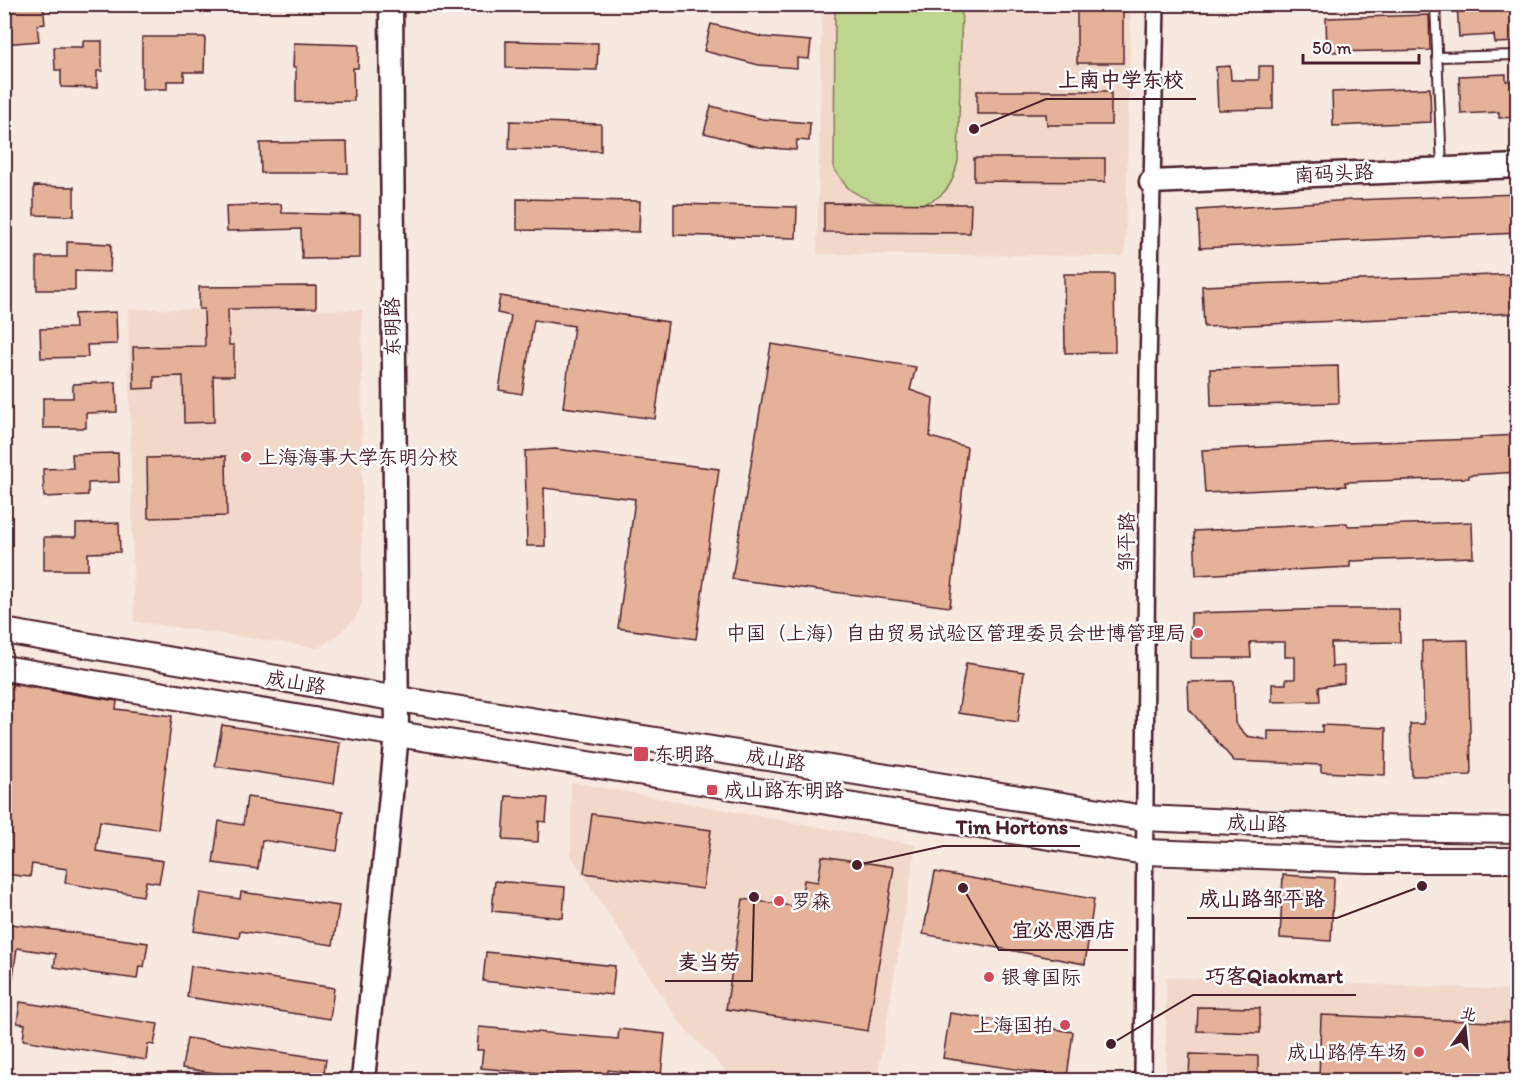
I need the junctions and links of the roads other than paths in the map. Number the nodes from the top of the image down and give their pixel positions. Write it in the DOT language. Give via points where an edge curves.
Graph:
graph roads {
  1 [pos="391,4"];
  2 [pos="1156,4"];
  3 [pos="1434,4"];
  4 [pos="1518,55"];
  5 [pos="1437,57"];
  6 [pos="1518,166"];
  7 [pos="1442,169"];
  8 [pos="1151,182"];
  9 [pos="4,632"];
  10 [pos="4,668"];
  11 [pos="398,699"];
  12 [pos="397,734"];
  13 [pos="1144,818"];
  14 [pos="1518,830"];
  15 [pos="1145,852"];
  16 [pos="1518,860"];
  17 [pos="363,1080"];
  18 [pos="1143,1080"];
  1 -- 11 [label="main road, 东明路"];
  2 -- 8 [label="street, 邹平路"];
  3 -- 5 [label="lane"];
  4 -- 5 [label="lane"];
  5 -- 7 [label="lane"];
  6 -- 7 [label="main road, 南码头路"];
  7 -- 8 [label="main road, 南码头路"];
  8 -- 13 [label="street, 邹平路"];
  9 -- 11 [label="main road, 成山路"];
  10 -- 12 [label="main road, 成山路"];
  11 -- 12 [label="main road, 东明路"];
  11 -- 13 [label="main road, 成山路"];
  12 -- 15 [label="main road, 成山路"];
  12 -- 17 [label="main road, 东明路"];
  13 -- 14 [label="main road, 成山路"];
  13 -- 15 [label="street, 邹平路"];
  15 -- 16 [label="main road, 成山路" via="1367,860"];
  15 -- 18 [label="street, 邹平路"];
}
